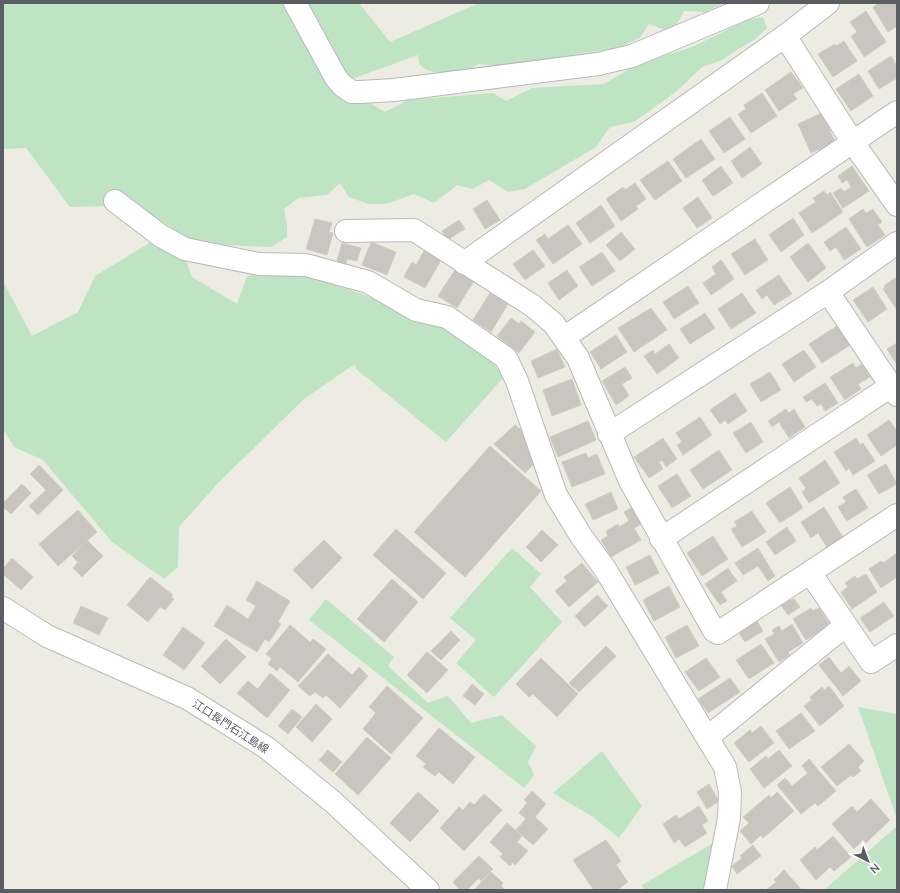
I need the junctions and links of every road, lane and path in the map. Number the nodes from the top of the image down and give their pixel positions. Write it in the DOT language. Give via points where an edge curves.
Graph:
graph roads {
  1 [pos="295,3"];
  2 [pos="758,3"];
  3 [pos="828,3"];
  4 [pos="785,36"];
  5 [pos="897,112"];
  6 [pos="852,142"];
  7 [pos="115,201"];
  8 [pos="897,205"];
  9 [pos="346,231"];
  10 [pos="897,244"];
  11 [pos="464,263"];
  12 [pos="828,292"];
  13 [pos="565,337"];
  14 [pos="894,390"];
  15 [pos="609,434"];
  16 [pos="897,515"];
  17 [pos="661,539"];
  18 [pos="810,574"];
  19 [pos="3,608"];
  20 [pos="846,626"];
  21 [pos="897,645"];
  22 [pos="708,737"];
  23 [pos="428,890"];
  24 [pos="715,890"];
  1 -- 2 [label="street" via="336,78 352,92 394,90 598,64 632,56"];
  3 -- 4 [label="street"];
  4 -- 6 [label="street"];
  4 -- 11 [label="street"];
  5 -- 6 [label="street"];
  6 -- 8 [label="street"];
  6 -- 13 [label="street"];
  7 -- 22 [label="street" via="161,236 185,249 259,264 306,265 368,282 416,310 447,317 506,358 517,381 556,495 605,569"];
  9 -- 11 [label="street" via="414,230"];
  10 -- 12 [label="street"];
  11 -- 13 [label="street" via="533,306"];
  12 -- 14 [label="street"];
  12 -- 15 [label="street"];
  13 -- 15 [label="street" via="578,358"];
  14 -- 17 [label="street"];
  15 -- 17 [label="street" via="630,482"];
  16 -- 18 [label="street"];
  17 -- 18 [label="street" via="714,631 718,633"];
  18 -- 20 [label="street"];
  19 -- 23 [label="street, 江口長門石江島線" via="47,636 187,698 266,748 333,802"];
  20 -- 21 [label="street" via="871,662"];
  20 -- 22 [label="street"];
  22 -- 24 [label="street" via="725,767 730,792 729,818"];
}
